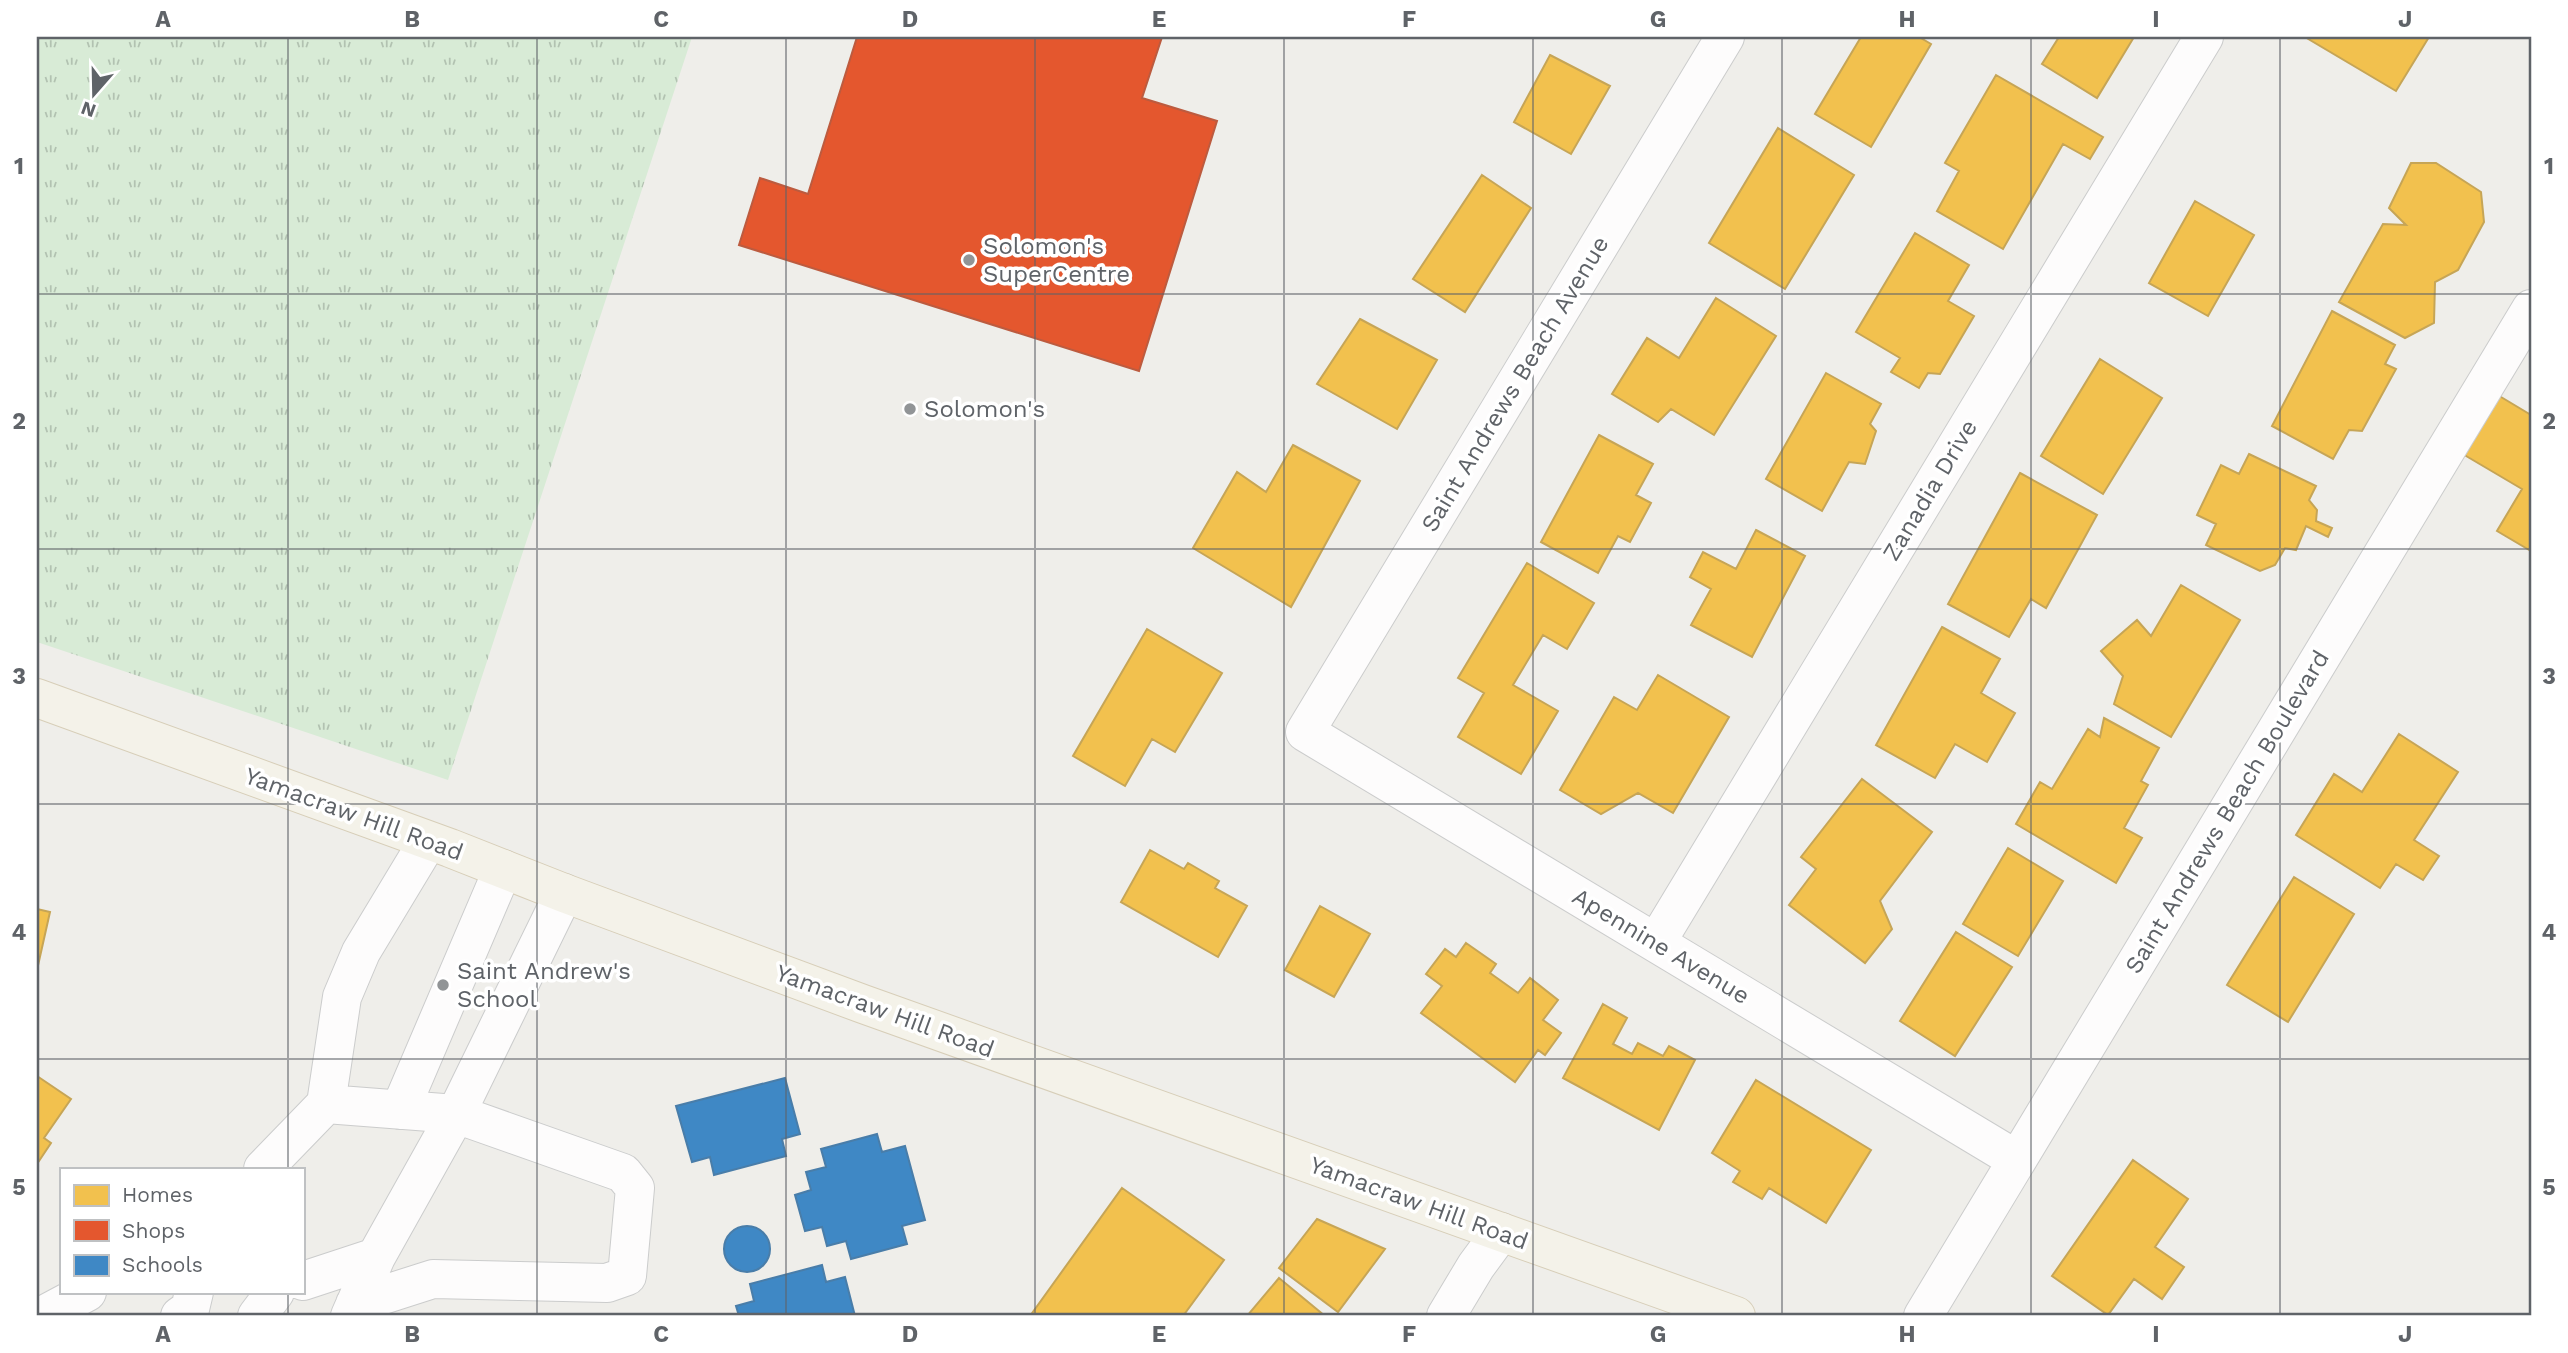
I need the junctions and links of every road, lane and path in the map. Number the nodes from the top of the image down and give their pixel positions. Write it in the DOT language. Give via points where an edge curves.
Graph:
graph roads {
  1 [pos="1724,37"];
  2 [pos="2204,37"];
  3 [pos="2531,309"];
  4 [pos="37,698"];
  5 [pos="1305,732"];
  6 [pos="428,841"];
  7 [pos="503,869"];
  8 [pos="564,893"];
  9 [pos="1656,943"];
  10 [pos="326,1104"];
  11 [pos="400,1110"];
  12 [pos="456,1114"];
  13 [pos="2017,1160"];
  14 [pos="264,1168"];
  15 [pos="1502,1232"];
  16 [pos="376,1257"];
  17 [pos="304,1281"];
  18 [pos="83,1294"];
  19 [pos="194,1294"];
  20 [pos="274,1294"];
  21 [pos="353,1310"];
  22 [pos="42,1316"];
  23 [pos="180,1316"];
  24 [pos="257,1316"];
  25 [pos="1446,1316"];
  26 [pos="1737,1316"];
  27 [pos="1923,1316"];
  1 -- 5 [label="street, Saint Andrews Beach Avenue"];
  2 -- 9 [label="street, Zanadia Drive"];
  3 -- 13 [label="street, Saint Andrews Beach Boulevard"];
  4 -- 6 [label="main road, Yamacraw Hill Road"];
  5 -- 9 [label="street, Apennine Avenue"];
  6 -- 7 [label="main road, Yamacraw Hill Road"];
  6 -- 10 [label="street" via="361,952 342,997"];
  7 -- 8 [label="main road, Yamacraw Hill Road"];
  7 -- 11 [label="street"];
  8 -- 12 [label="street"];
  8 -- 15 [label="main road, Yamacraw Hill Road"];
  9 -- 13 [label="street, Apennine Avenue"];
  10 -- 11 [label="street"];
  10 -- 14 [label="street"];
  11 -- 12 [label="street"];
  12 -- 16 [label="street"];
  12 -- 21 [label="street" via="623,1173 635,1188 627,1276 607,1283 433,1279"];
  13 -- 27 [label="street, Saint Andrews Beach Boulevard"];
  15 -- 25 [label="street"];
  15 -- 26 [label="main road, Yamacraw Hill Road"];
  16 -- 17 [label="street"];
  16 -- 21 [label="street"];
  18 -- 22 [label="street"];
  19 -- 23 [label="street" via="190,1308"];
  20 -- 24 [label="street"];
}
